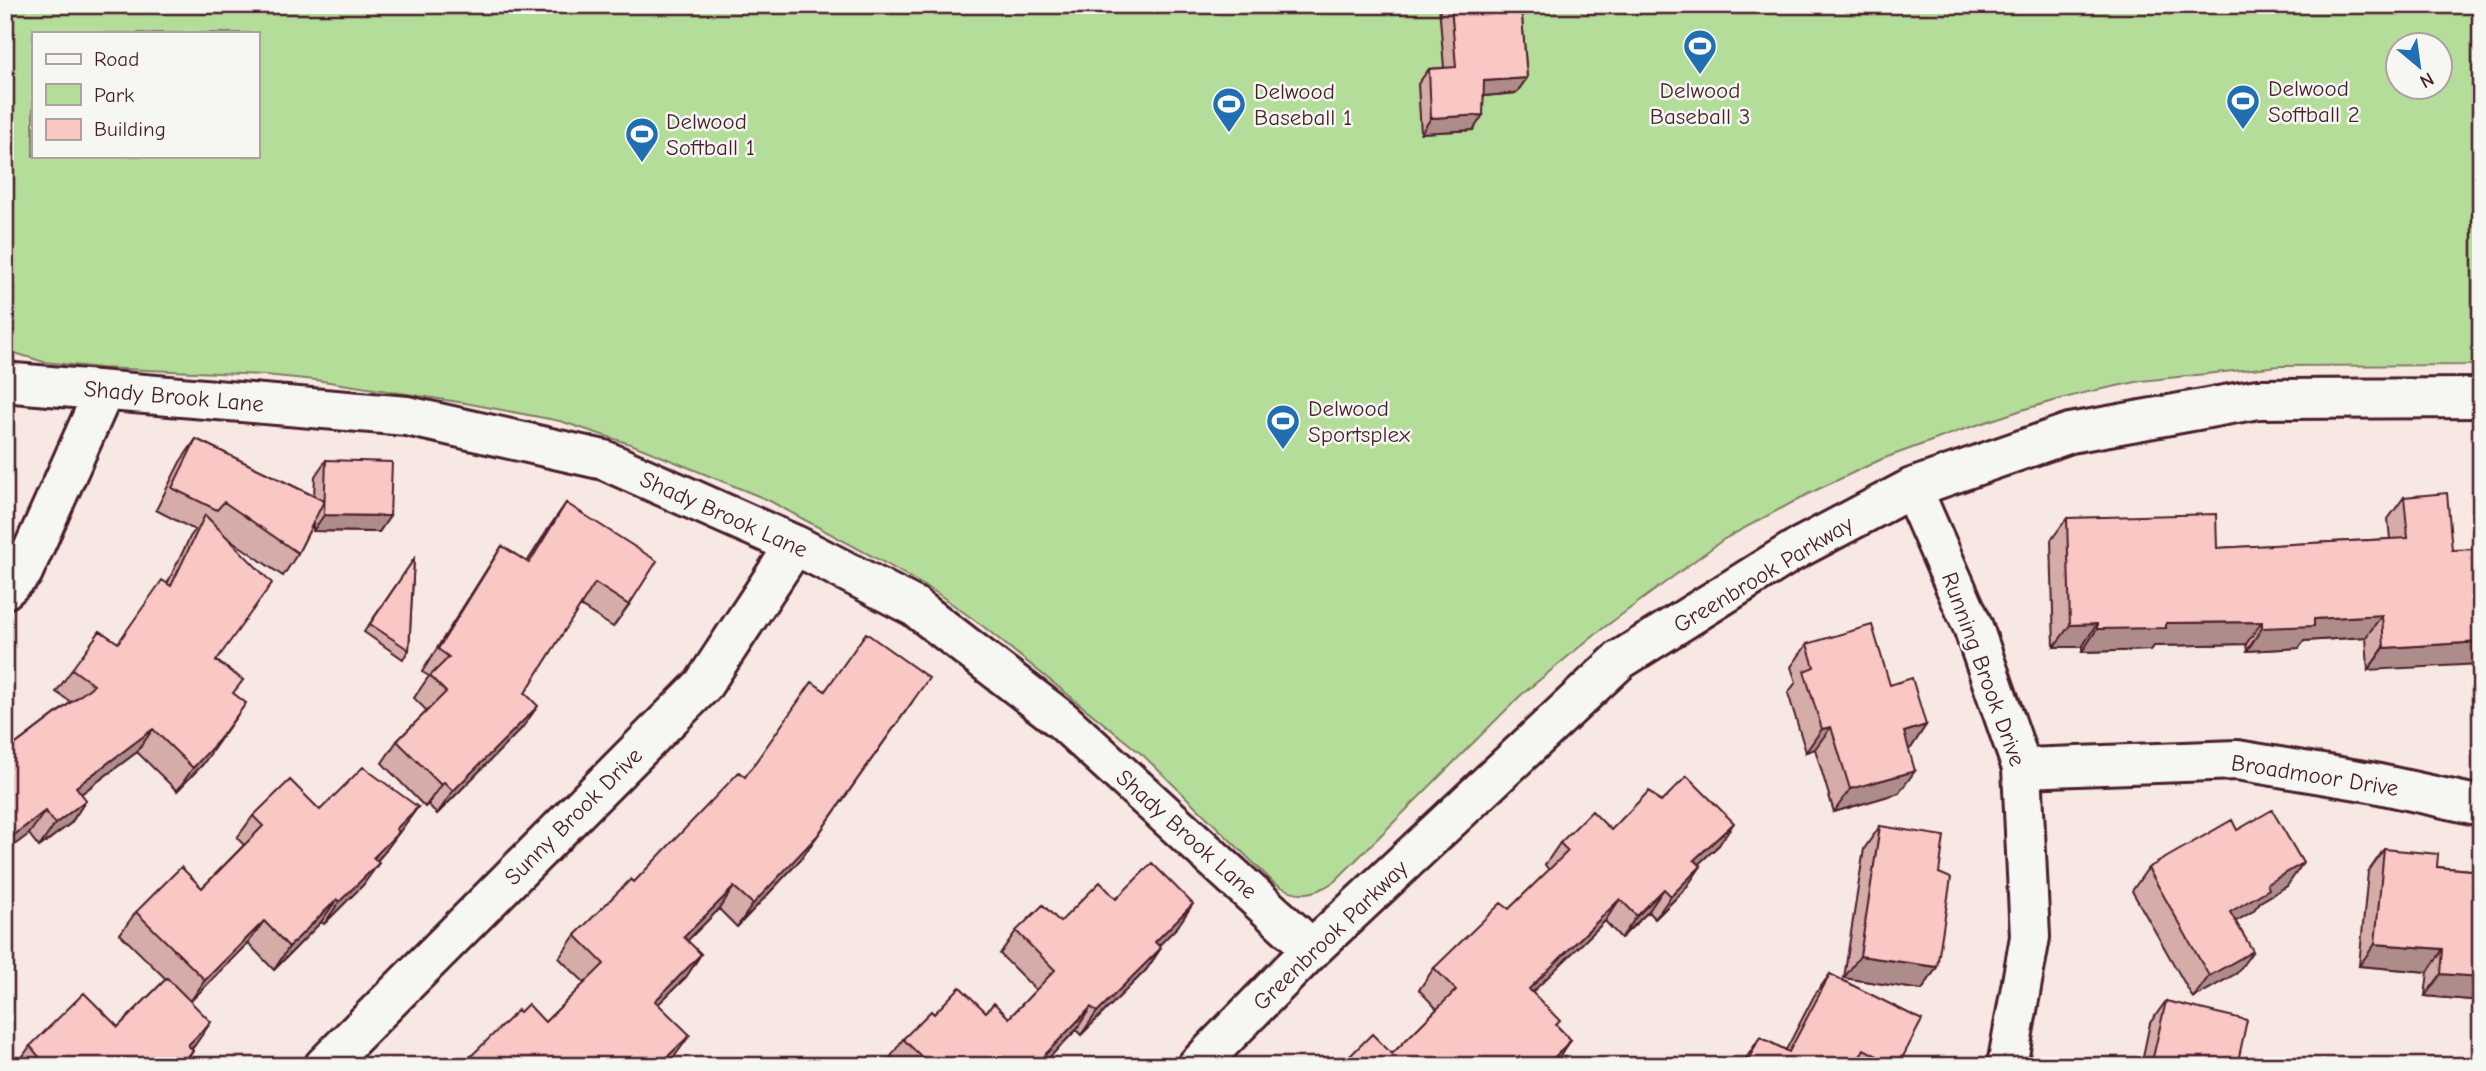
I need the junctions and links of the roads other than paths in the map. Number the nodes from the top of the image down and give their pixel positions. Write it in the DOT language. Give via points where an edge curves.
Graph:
graph roads {
  1 [pos="5,381"];
  2 [pos="104,391"];
  3 [pos="2481,398"];
  4 [pos="1912,488"];
  5 [pos="795,545"];
  6 [pos="5,589"];
  7 [pos="2022,768"];
  8 [pos="2481,806"];
  9 [pos="1312,949"];
  10 [pos="324,1066"];
  11 [pos="1197,1066"];
  12 [pos="2007,1066"];
  1 -- 2 [label="street, Shady Brook Lane"];
  2 -- 5 [label="street, Shady Brook Lane" via="407,416 604,460"];
  2 -- 6 [label="street" via="23,572"];
  3 -- 4 [label="street, Greenbrook Parkway" via="2258,399 2070,433"];
  4 -- 7 [label="street, Running Brook Drive" via="1973,627"];
  4 -- 9 [label="street, Greenbrook Parkway" via="1793,551 1620,660"];
  5 -- 9 [label="street, Shady Brook Lane" via="915,607 1052,713"];
  5 -- 10 [label="street, Sunny Brook Drive" via="703,685"];
  7 -- 8 [label="street, Broadmoor Drive" via="2237,760"];
  7 -- 12 [label="street, Running Brook Drive" via="2030,937"];
  9 -- 11 [label="street, Greenbrook Parkway"];
}
